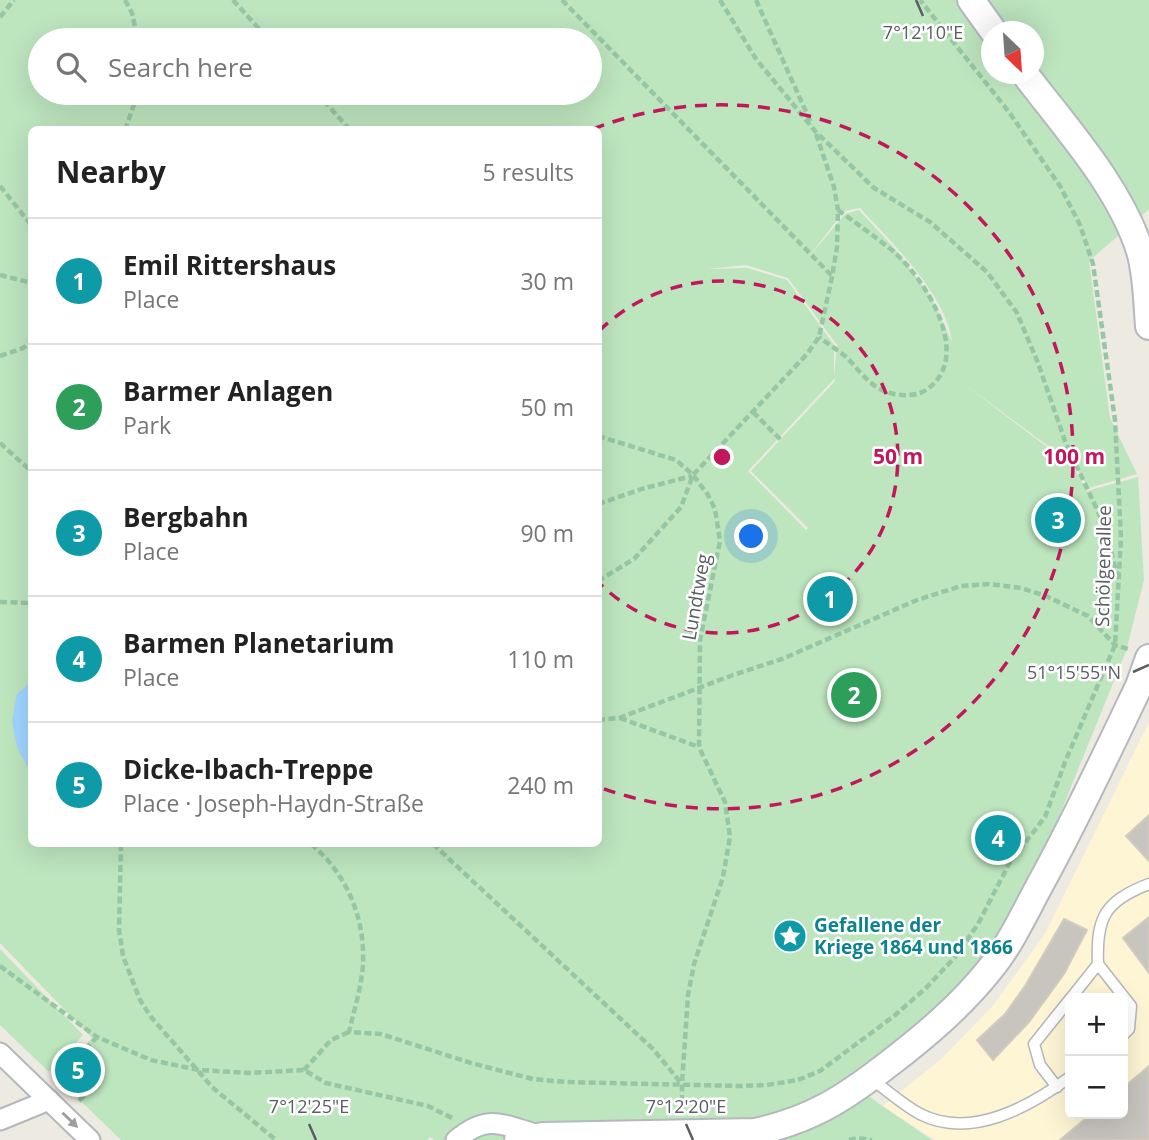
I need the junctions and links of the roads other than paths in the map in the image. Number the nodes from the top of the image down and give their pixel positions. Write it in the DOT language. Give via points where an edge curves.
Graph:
graph roads {
  1 [pos="971,0"];
  2 [pos="986,21"];
  3 [pos="1033,84"];
  4 [pos="1149,326"];
  5 [pos="1149,658"];
  6 [pos="1149,884"];
  7 [pos="1098,964"];
  8 [pos="1074,993"];
  9 [pos="1121,993"];
  10 [pos="1128,1002"];
  11 [pos="1065,1004"];
  12 [pos="1128,1029"];
  13 [pos="0,1053"];
  14 [pos="870,1079"];
  15 [pos="1065,1081"];
  16 [pos="1057,1087"];
  17 [pos="49,1100"];
  18 [pos="0,1120"];
  19 [pos="463,1134"];
  20 [pos="531,1138"];
  21 [pos="90,1140"];
  1 -- 2 [label="main road"];
  3 -- 4 [label="main road" via="1118,202 1139,249"];
  5 -- 14 [label="main road" via="1056,855 992,967 917,1043"];
  6 -- 7 [label="lane" via="1124,894 1104,915 1097,937"];
  7 -- 8 [label="lane"];
  7 -- 9 [label="lane"];
  10 -- 12 [label="lane"];
  11 -- 16 [label="lane" via="1034,1044 1040,1065"];
  13 -- 17 [label="street"];
  14 -- 16 [label="lane" via="919,1114 958,1123 1020,1110"];
  14 -- 20 [label="main road" via="819,1112 755,1132"];
  15 -- 16 [label="lane"];
  17 -- 18 [label="street"];
  17 -- 21 [label="street, one-way"];
  19 -- 20 [label="street" via="488,1123"];
}
